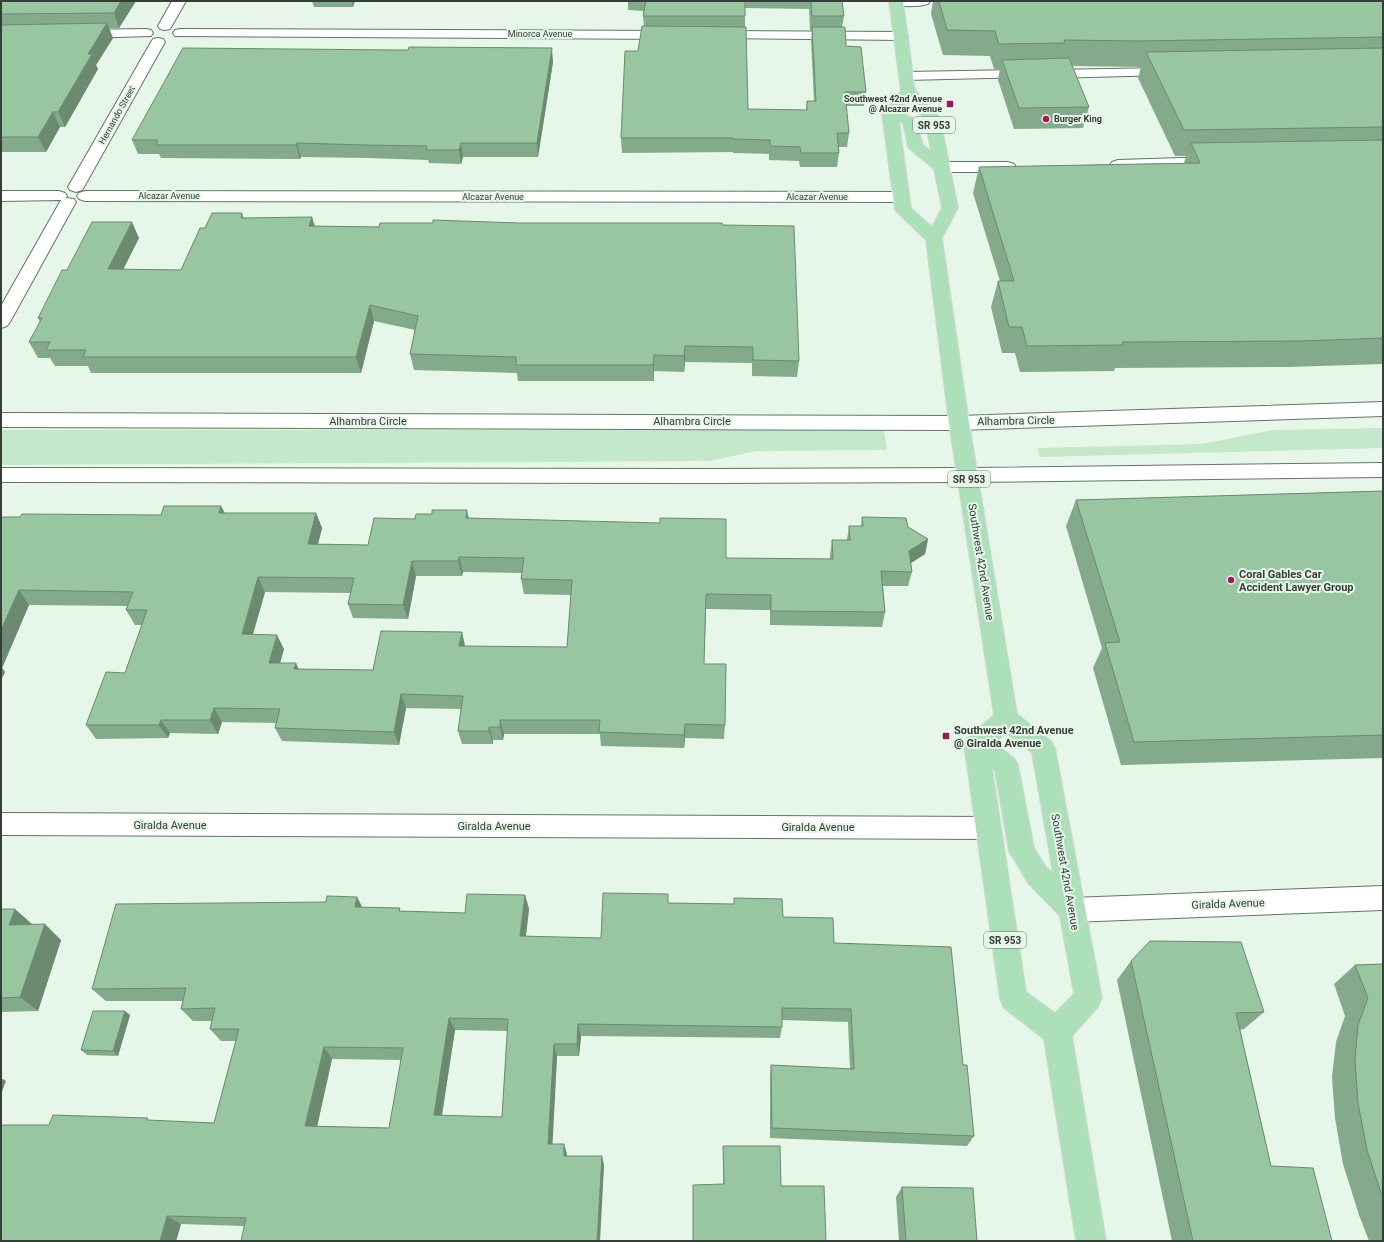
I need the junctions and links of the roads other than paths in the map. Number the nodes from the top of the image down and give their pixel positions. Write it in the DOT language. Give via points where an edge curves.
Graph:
graph roads {
  1 [pos="179,1"];
  2 [pos="896,1"];
  3 [pos="923,1"];
  4 [pos="165,26"];
  5 [pos="180,33"];
  6 [pos="72,34"];
  7 [pos="682,35"];
  8 [pos="706,35"];
  9 [pos="901,36"];
  10 [pos="152,38"];
  11 [pos="1172,72"];
  12 [pos="907,76"];
  13 [pos="908,91"];
  14 [pos="890,114"];
  15 [pos="1230,162"];
  16 [pos="1104,165"];
  17 [pos="942,167"];
  18 [pos="1024,167"];
  19 [pos="81,192"];
  20 [pos="1,196"];
  21 [pos="901,197"];
  22 [pos="64,199"];
  23 [pos="934,238"];
  24 [pos="1,322"];
  25 [pos="1383,409"];
  26 [pos="1,420"];
  27 [pos="959,423"];
  28 [pos="1383,470"];
  29 [pos="1,475"];
  30 [pos="968,475"];
  31 [pos="1006,719"];
  32 [pos="976,744"];
  33 [pos="1,824"];
  34 [pos="988,828"];
  35 [pos="1383,898"];
  36 [pos="1072,910"];
  37 [pos="1057,1031"];
  38 [pos="1091,1241"];
  1 -- 4 [label="street"];
  2 -- 3 [label="street"];
  2 -- 9 [label="main road"];
  4 -- 5 [label="street, Minorca Avenue" via="175,27"];
  4 -- 10 [label="street, Minorca Avenue" via="156,27"];
  5 -- 7 [label="street, Minorca Avenue"];
  5 -- 10 [label="street, Minorca Avenue" via="172,40"];
  6 -- 10 [label="street, Minorca Avenue"];
  8 -- 9 [label="street"];
  9 -- 12 [label="main road"];
  10 -- 19 [label="street, Hernando Street"];
  11 -- 12 [label="lane"];
  12 -- 13 [label="main road"];
  13 -- 14 [label="main road"];
  13 -- 17 [label="main road, SR 953" via="932,118"];
  14 -- 17 [label="main road" via="910,122 916,146"];
  14 -- 21 [label="main road"];
  15 -- 16 [label="street"];
  17 -- 18 [label="street"];
  17 -- 23 [label="main road, SR 953" via="950,208"];
  19 -- 21 [label="street, Alcazar Avenue"];
  19 -- 22 [label="street, Alcazar Avenue" via="67,189"];
  20 -- 22 [label="street, Alcazar Avenue"];
  21 -- 23 [label="main road" via="903,210"];
  22 -- 24 [label="street"];
  23 -- 27 [label="main road, Southwest 42nd Avenue / SR 953"];
  25 -- 27 [label="street, Alhambra Circle"];
  26 -- 27 [label="street, Alhambra Circle"];
  27 -- 30 [label="main road, Southwest 42nd Avenue / SR 953"];
  28 -- 30 [label="street"];
  29 -- 30 [label="street"];
  30 -- 31 [label="main road, Southwest 42nd Avenue / SR 953"];
  31 -- 32 [label="main road"];
  31 -- 36 [label="main road, Southwest 42nd Avenue" via="1043,748"];
  32 -- 34 [label="main road, SR 953"];
  32 -- 36 [label="main road" via="1006,765 1022,852 1037,875"];
  33 -- 34 [label="street, Giralda Avenue"];
  34 -- 37 [label="main road, SR 953" via="1014,999"];
  35 -- 36 [label="street, Giralda Avenue"];
  36 -- 37 [label="main road, Southwest 42nd Avenue" via="1088,998"];
  37 -- 38 [label="main road"];
}
